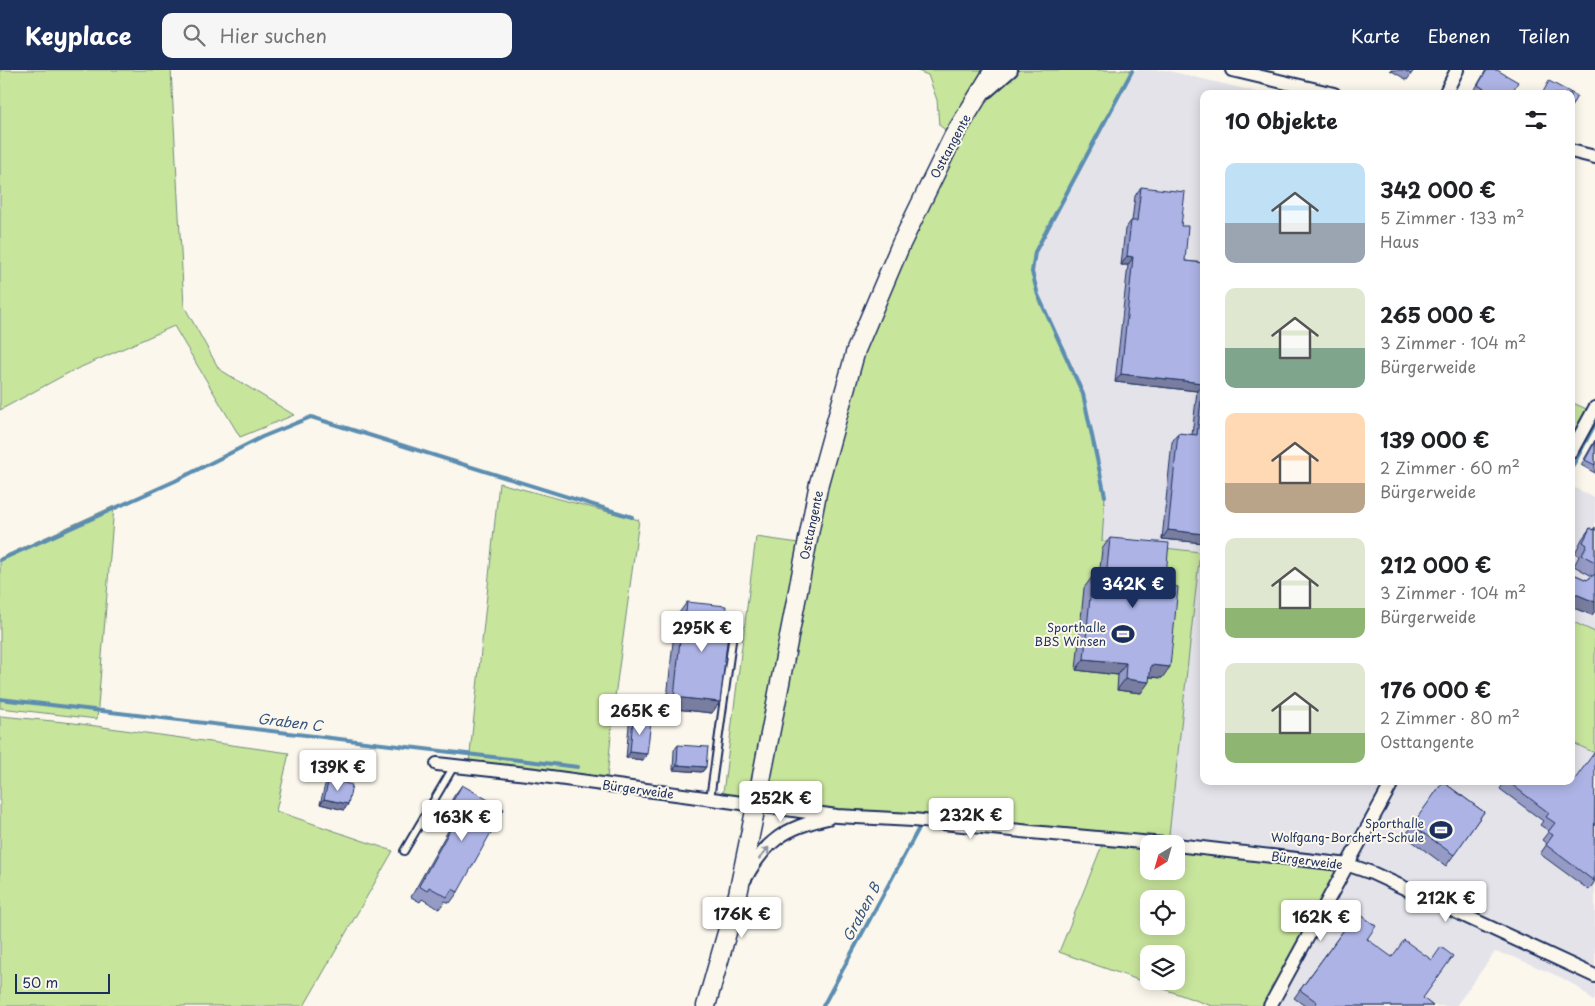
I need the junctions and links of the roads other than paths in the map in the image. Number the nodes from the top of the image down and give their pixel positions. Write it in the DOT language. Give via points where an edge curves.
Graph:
graph roads {
  1 [pos="994,70"];
  2 [pos="1010,70"];
  3 [pos="1232,70"];
  4 [pos="1457,70"];
  5 [pos="1317,90"];
  6 [pos="1446,90"];
  7 [pos="970,107"];
  8 [pos="1575,152"];
  9 [pos="1595,157"];
  10 [pos="1595,408"];
  11 [pos="1575,445"];
  12 [pos="734,626"];
  13 [pos="437,764"];
  14 [pos="454,766"];
  15 [pos="1391,785"];
  16 [pos="710,799"];
  17 [pos="756,806"];
  18 [pos="838,816"];
  19 [pos="1140,842"];
  20 [pos="1185,846"];
  21 [pos="404,851"];
  22 [pos="1349,865"];
  23 [pos="738,894"];
  24 [pos="1595,976"];
  25 [pos="706,1006"];
  26 [pos="1270,1006"];
  1 -- 7 [label="main road, Osttangente"];
  2 -- 7 [label="street"];
  3 -- 5 [label="street"];
  4 -- 6 [label="street"];
  7 -- 17 [label="main road, Osttangente" via="901,244 856,350 819,483"];
  8 -- 9 [label="street"];
  10 -- 11 [label="street"];
  12 -- 16 [label="lane"];
  13 -- 14 [label="street, Bürgerweide"];
  14 -- 16 [label="street, Bürgerweide"];
  14 -- 21 [label="lane"];
  15 -- 22 [label="street"];
  16 -- 17 [label="street, Bürgerweide"];
  17 -- 18 [label="street, Bürgerweide"];
  17 -- 23 [label="main road, Osttangente"];
  18 -- 19 [label="street, Bürgerweide"];
  23 -- 18 [label="street, Bürgerweide, one-way" via="752,867 777,838 792,828"];
  20 -- 22 [label="street, Bürgerweide"];
  22 -- 24 [label="street, Bürgerweide"];
  22 -- 26 [label="street"];
  23 -- 25 [label="main road, Osttangente"];
}
